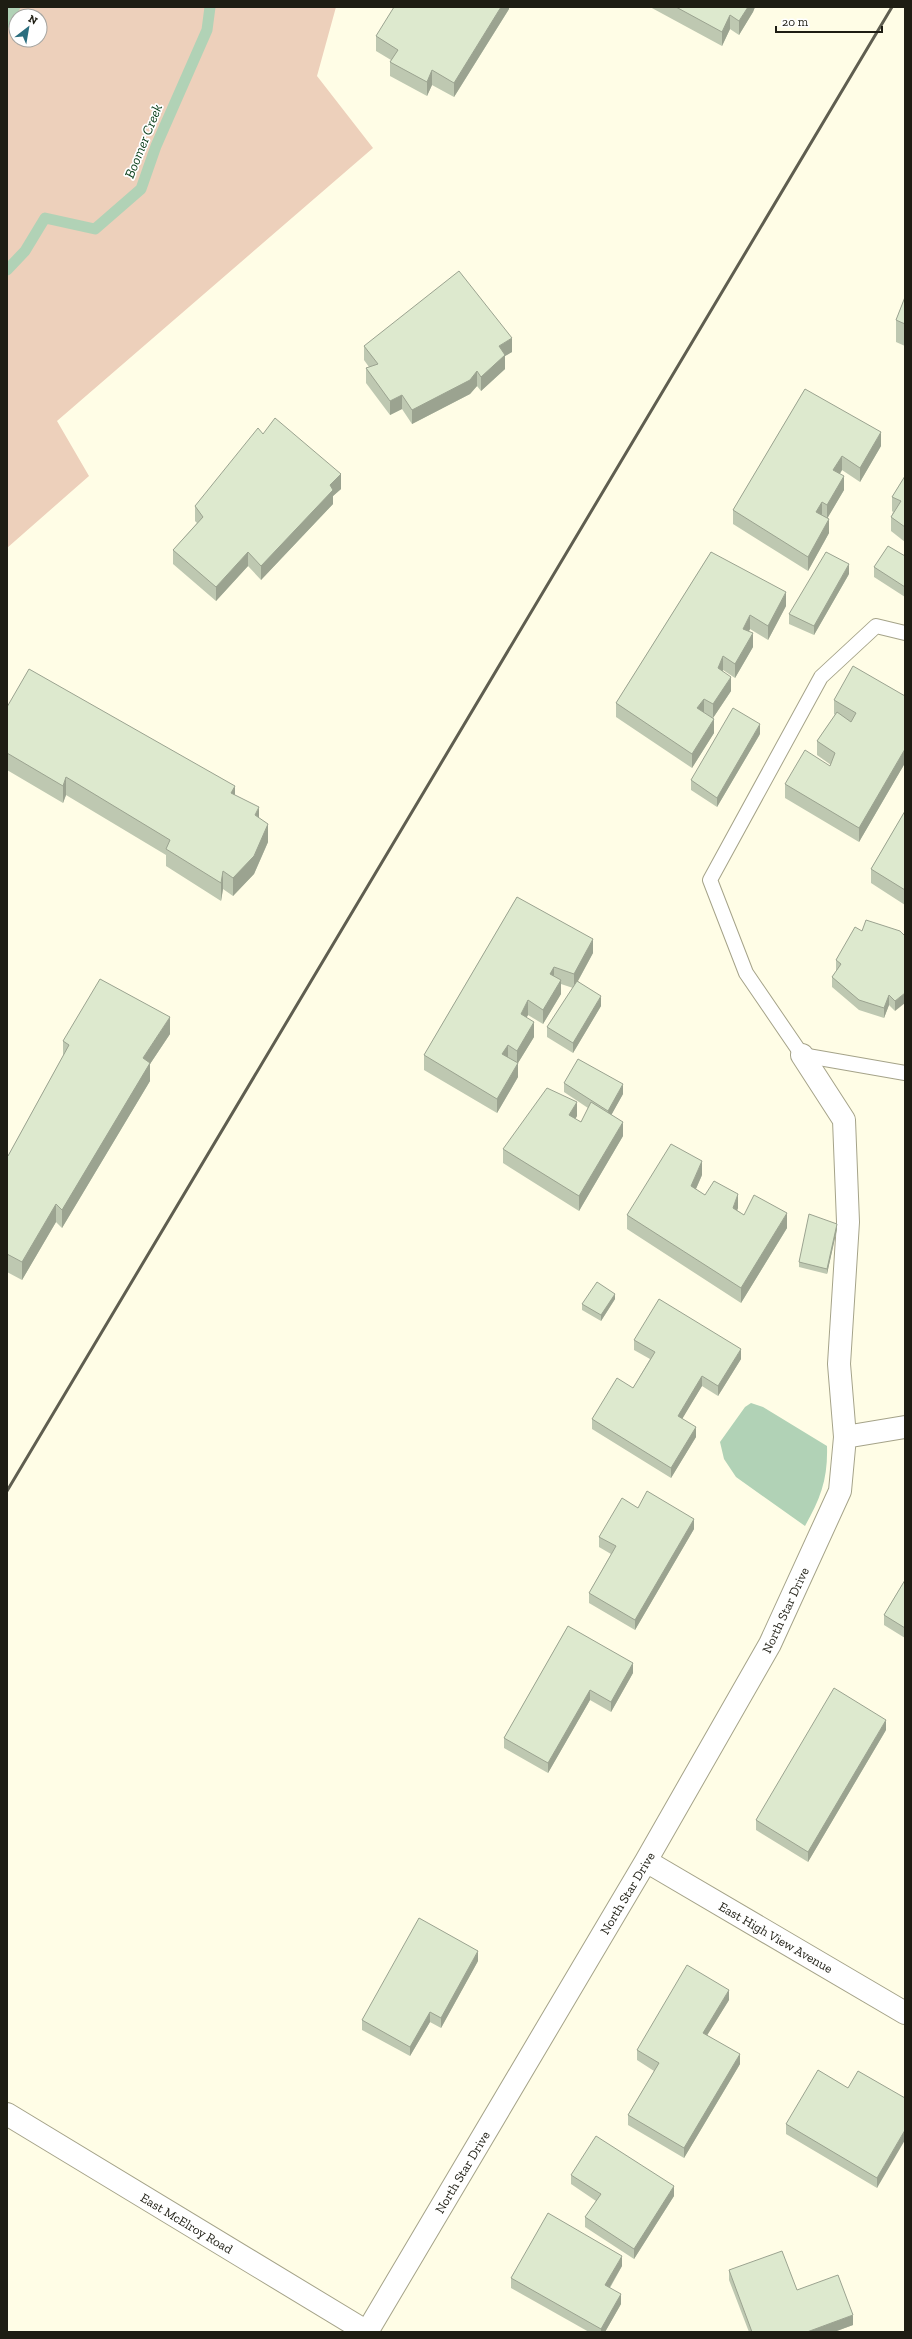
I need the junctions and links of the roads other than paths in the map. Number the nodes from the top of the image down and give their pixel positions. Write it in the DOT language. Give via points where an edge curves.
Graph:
graph roads {
  1 [pos="905,633"];
  2 [pos="802,1055"];
  3 [pos="905,1073"];
  4 [pos="905,1427"];
  5 [pos="845,1437"];
  6 [pos="646,1862"];
  7 [pos="905,2012"];
  8 [pos="7,2114"];
  9 [pos="367,2332"];
  1 -- 2 [label="lane" via="876,626 821,677 710,880 746,973"];
  2 -- 3 [label="lane"];
  2 -- 5 [label="street, North Star Drive" via="844,1120 848,1222 839,1364"];
  4 -- 5 [label="street"];
  5 -- 6 [label="street, North Star Drive" via="840,1491 770,1644"];
  6 -- 7 [label="street, East High View Avenue"];
  6 -- 9 [label="street, North Star Drive"];
  8 -- 9 [label="street, East McElroy Road"];
}
